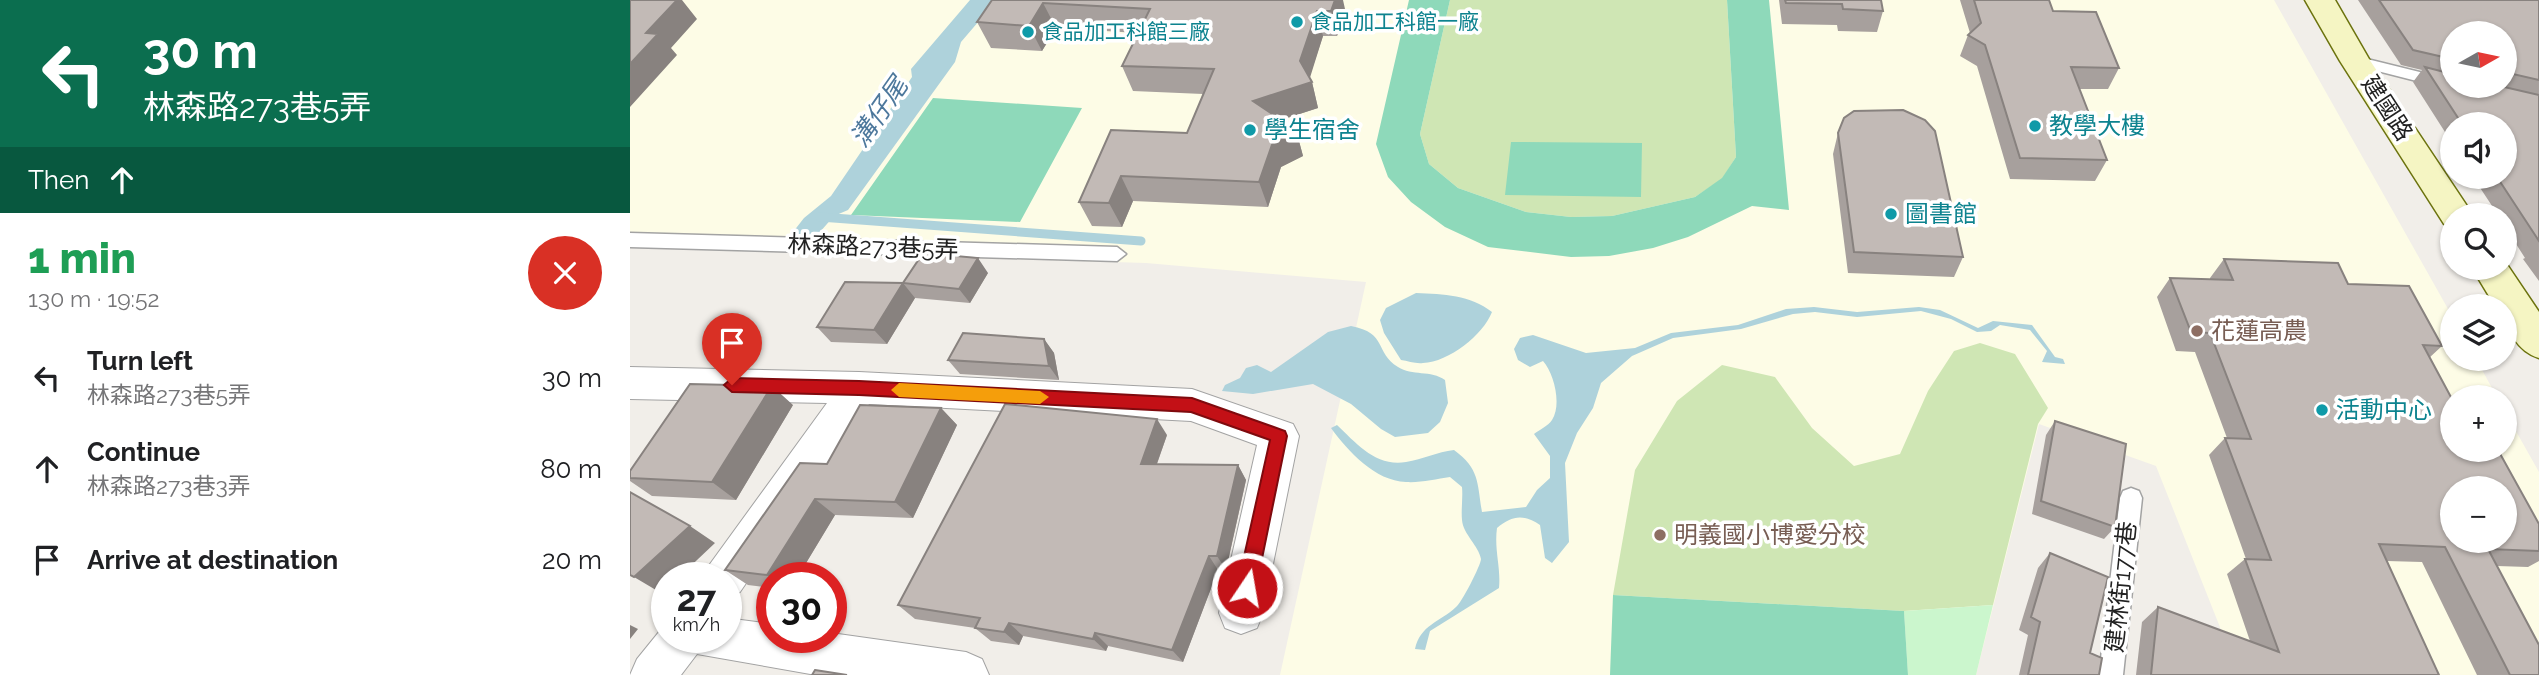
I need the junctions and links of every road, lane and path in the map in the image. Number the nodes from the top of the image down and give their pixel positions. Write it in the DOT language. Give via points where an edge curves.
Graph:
graph roads {
  1 [pos="2320,0"];
  2 [pos="2355,61"];
  3 [pos="2440,82"];
  4 [pos="2448,203"];
  5 [pos="630,240"];
  6 [pos="1117,254"];
  7 [pos="2498,280"];
  8 [pos="2539,343"];
  9 [pos="630,383"];
  10 [pos="859,388"];
  11 [pos="2131,498"];
  12 [pos="736,562"];
  13 [pos="1241,613"];
  14 [pos="742,642"];
  15 [pos="670,653"];
  16 [pos="653,675"];
  17 [pos="966,675"];
  18 [pos="2111,675"];
  1 -- 2 [label="street, 建國路"];
  2 -- 3 [label="lane"];
  2 -- 4 [label="street, 建國路"];
  5 -- 6 [label="lane, 林森路273巷5弄"];
  7 -- 8 [label="street"];
  9 -- 10 [label="street"];
  10 -- 12 [label="street"];
  10 -- 13 [label="street" via="1192,405 1279,436"];
  11 -- 18 [label="lane, 建林街177巷"];
  14 -- 17 [label="street"];
  15 -- 16 [label="street"];
}
